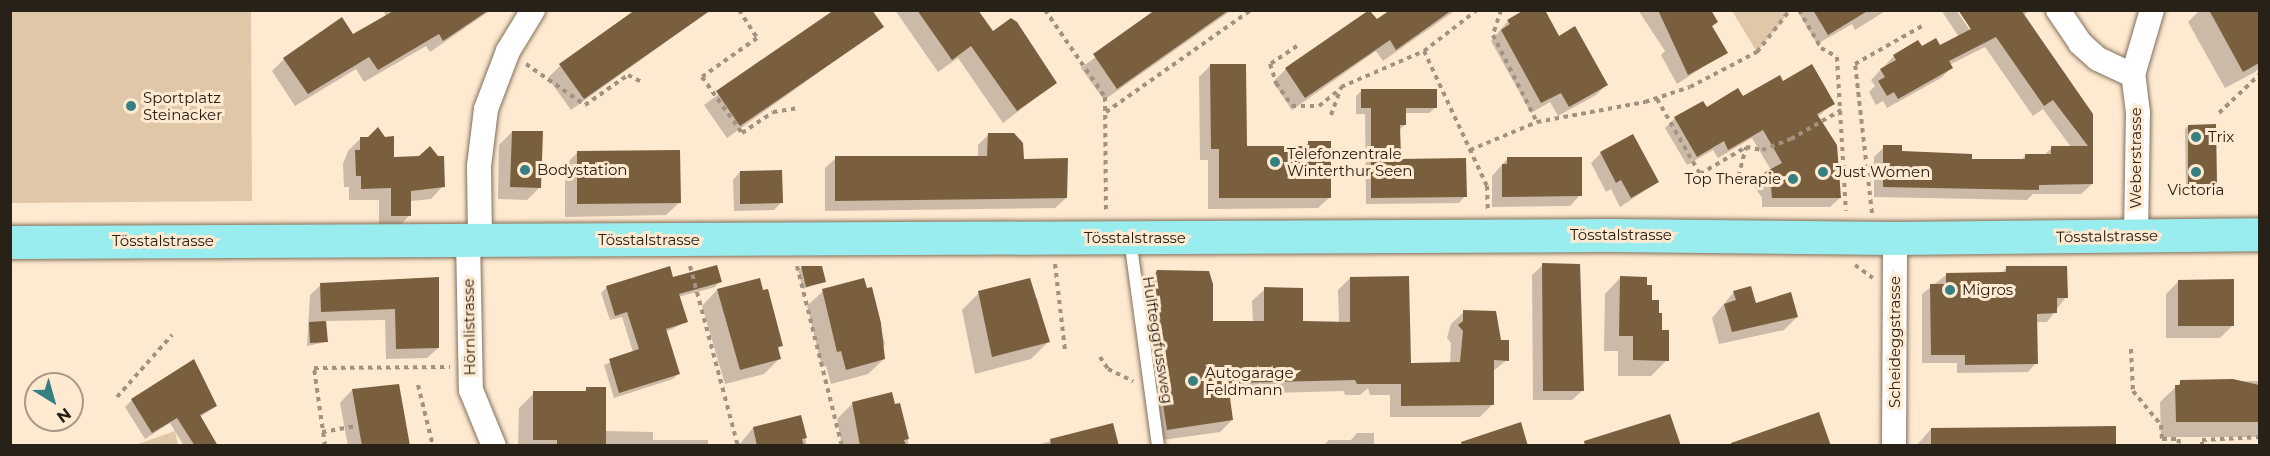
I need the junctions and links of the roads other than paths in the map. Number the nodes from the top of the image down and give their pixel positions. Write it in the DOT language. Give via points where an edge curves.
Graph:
graph roads {
  1 [pos="532,10"];
  2 [pos="2058,10"];
  3 [pos="2152,10"];
  4 [pos="2133,75"];
  5 [pos="1118,227"];
  6 [pos="2259,234"];
  7 [pos="2136,236"];
  8 [pos="1895,238"];
  9 [pos="474,239"];
  10 [pos="10,242"];
  11 [pos="494,446"];
  12 [pos="1158,446"];
  13 [pos="1894,446"];
  1 -- 9 [label="street, Hörnlistrasse" via="508,51 486,109"];
  2 -- 4 [label="street" via="2080,43 2098,59"];
  3 -- 4 [label="street, Weberstrasse"];
  4 -- 7 [label="street, Weberstrasse" via="2138,113"];
  5 -- 8 [label="main road, Tösstalstrasse"];
  5 -- 9 [label="main road, Tösstalstrasse"];
  5 -- 12 [label="lane, Hulfteggfussweg"];
  6 -- 7 [label="main road, Tösstalstrasse"];
  7 -- 8 [label="main road, Tösstalstrasse"];
  8 -- 13 [label="street, Scheideggstrasse"];
  9 -- 10 [label="main road, Tösstalstrasse"];
  9 -- 11 [label="street, Hörnlistrasse" via="468,367 471,390"];
}
